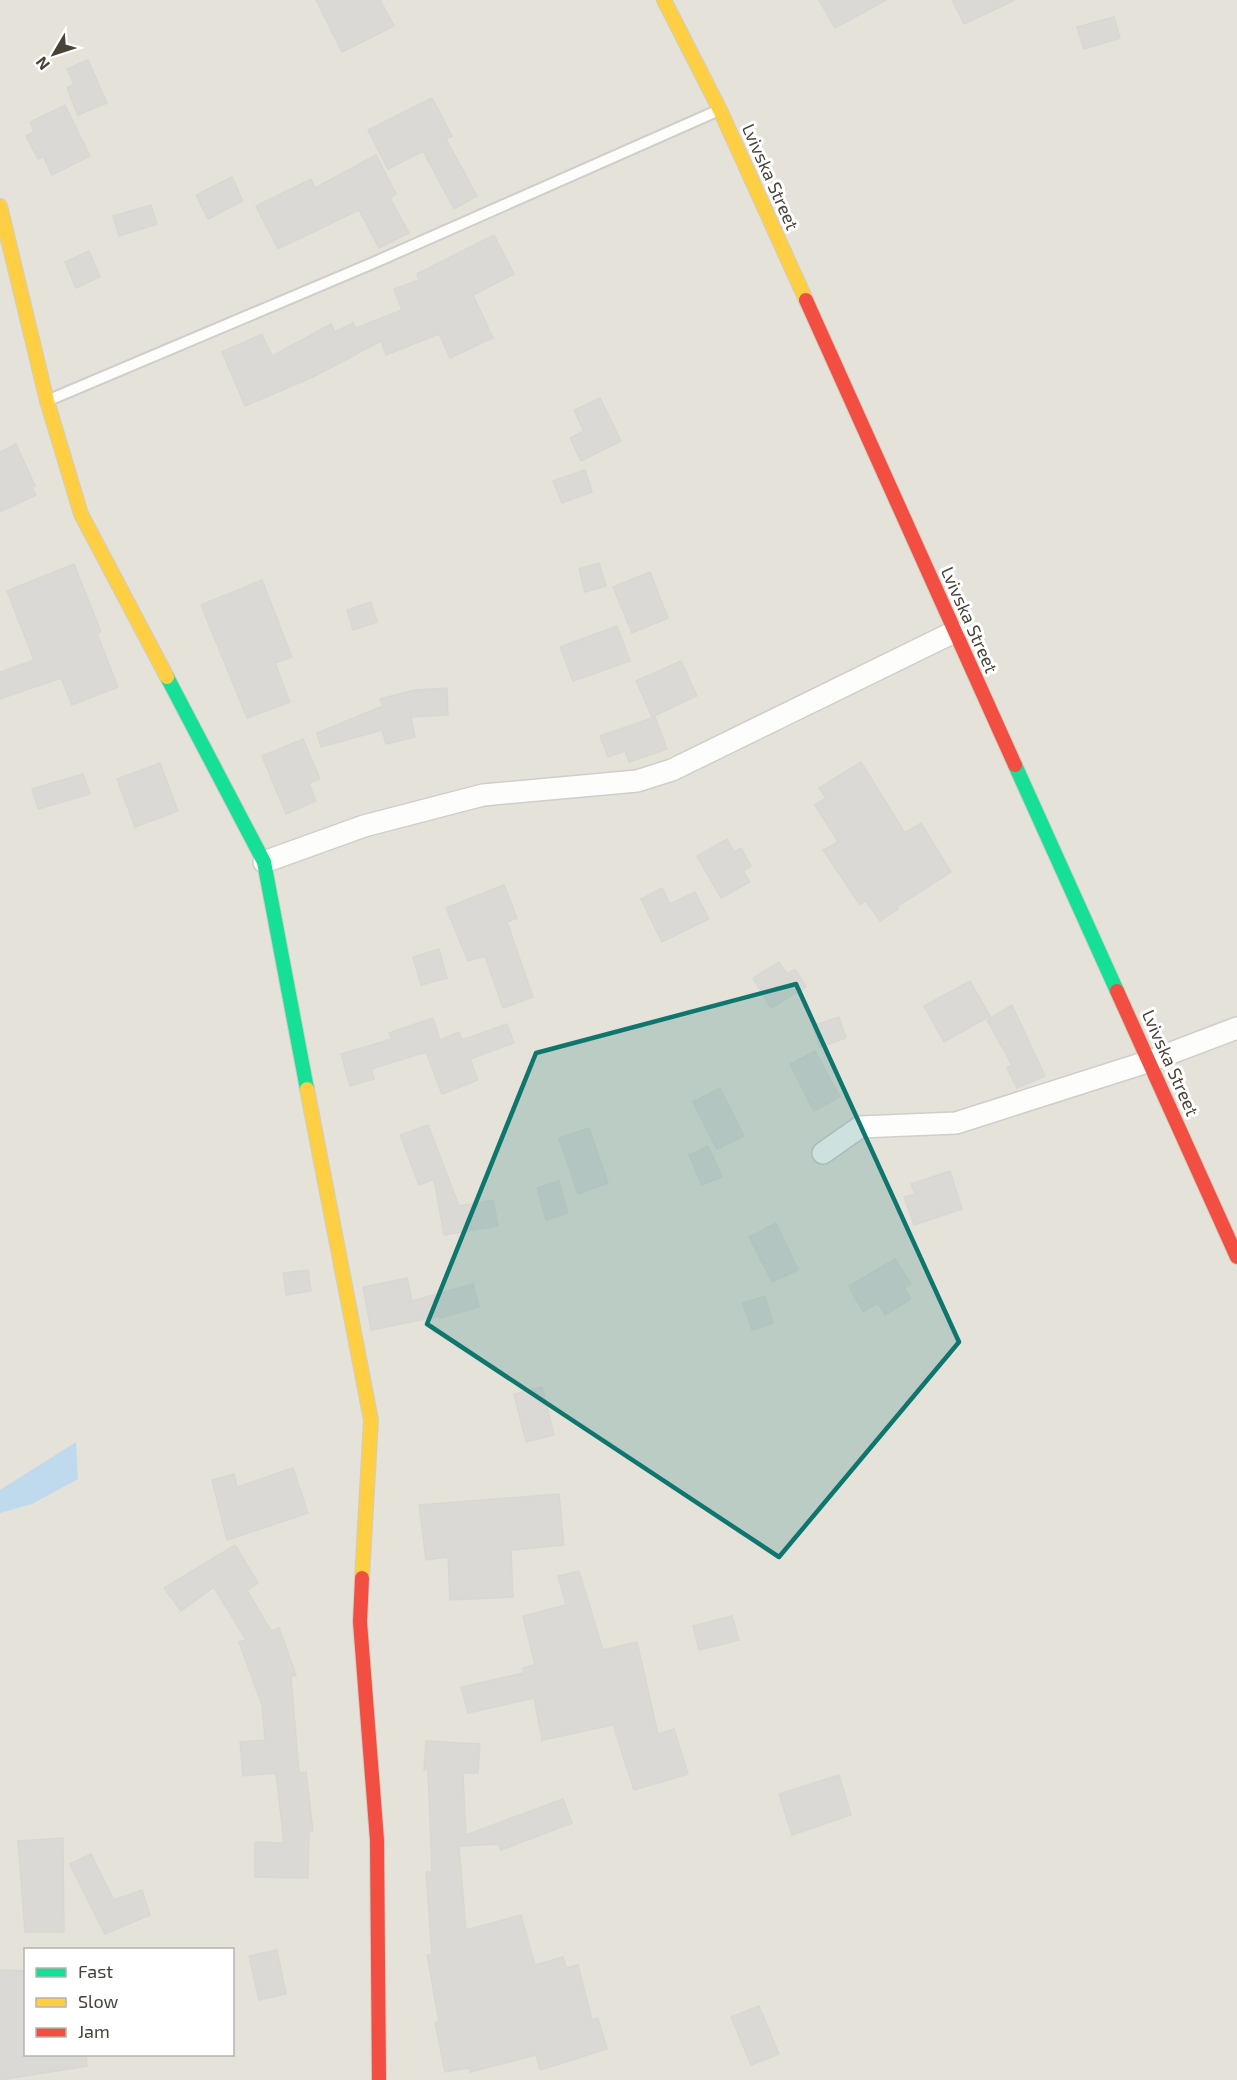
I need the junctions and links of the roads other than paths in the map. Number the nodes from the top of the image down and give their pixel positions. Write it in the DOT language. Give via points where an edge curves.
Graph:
graph roads {
  1 [pos="664,0"];
  2 [pos="720,110"];
  3 [pos="0,206"];
  4 [pos="47,401"];
  5 [pos="954,632"];
  6 [pos="264,862"];
  7 [pos="1237,1028"];
  8 [pos="1150,1061"];
  9 [pos="824,1153"];
  10 [pos="1237,1257"];
  11 [pos="379,2080"];
  1 -- 2 [label="street, Lvivska Street"];
  2 -- 4 [label="lane"];
  2 -- 5 [label="street, Lvivska Street"];
  3 -- 4 [label="street"];
  4 -- 6 [label="street" via="81,514"];
  5 -- 6 [label="street" via="672,770 637,781 483,795 364,826"];
  5 -- 8 [label="street, Lvivska Street"];
  6 -- 11 [label="street" via="371,1420 360,1622 377,1839"];
  7 -- 8 [label="street"];
  8 -- 9 [label="street" via="956,1123 860,1127"];
  8 -- 10 [label="street, Lvivska Street"];
}
